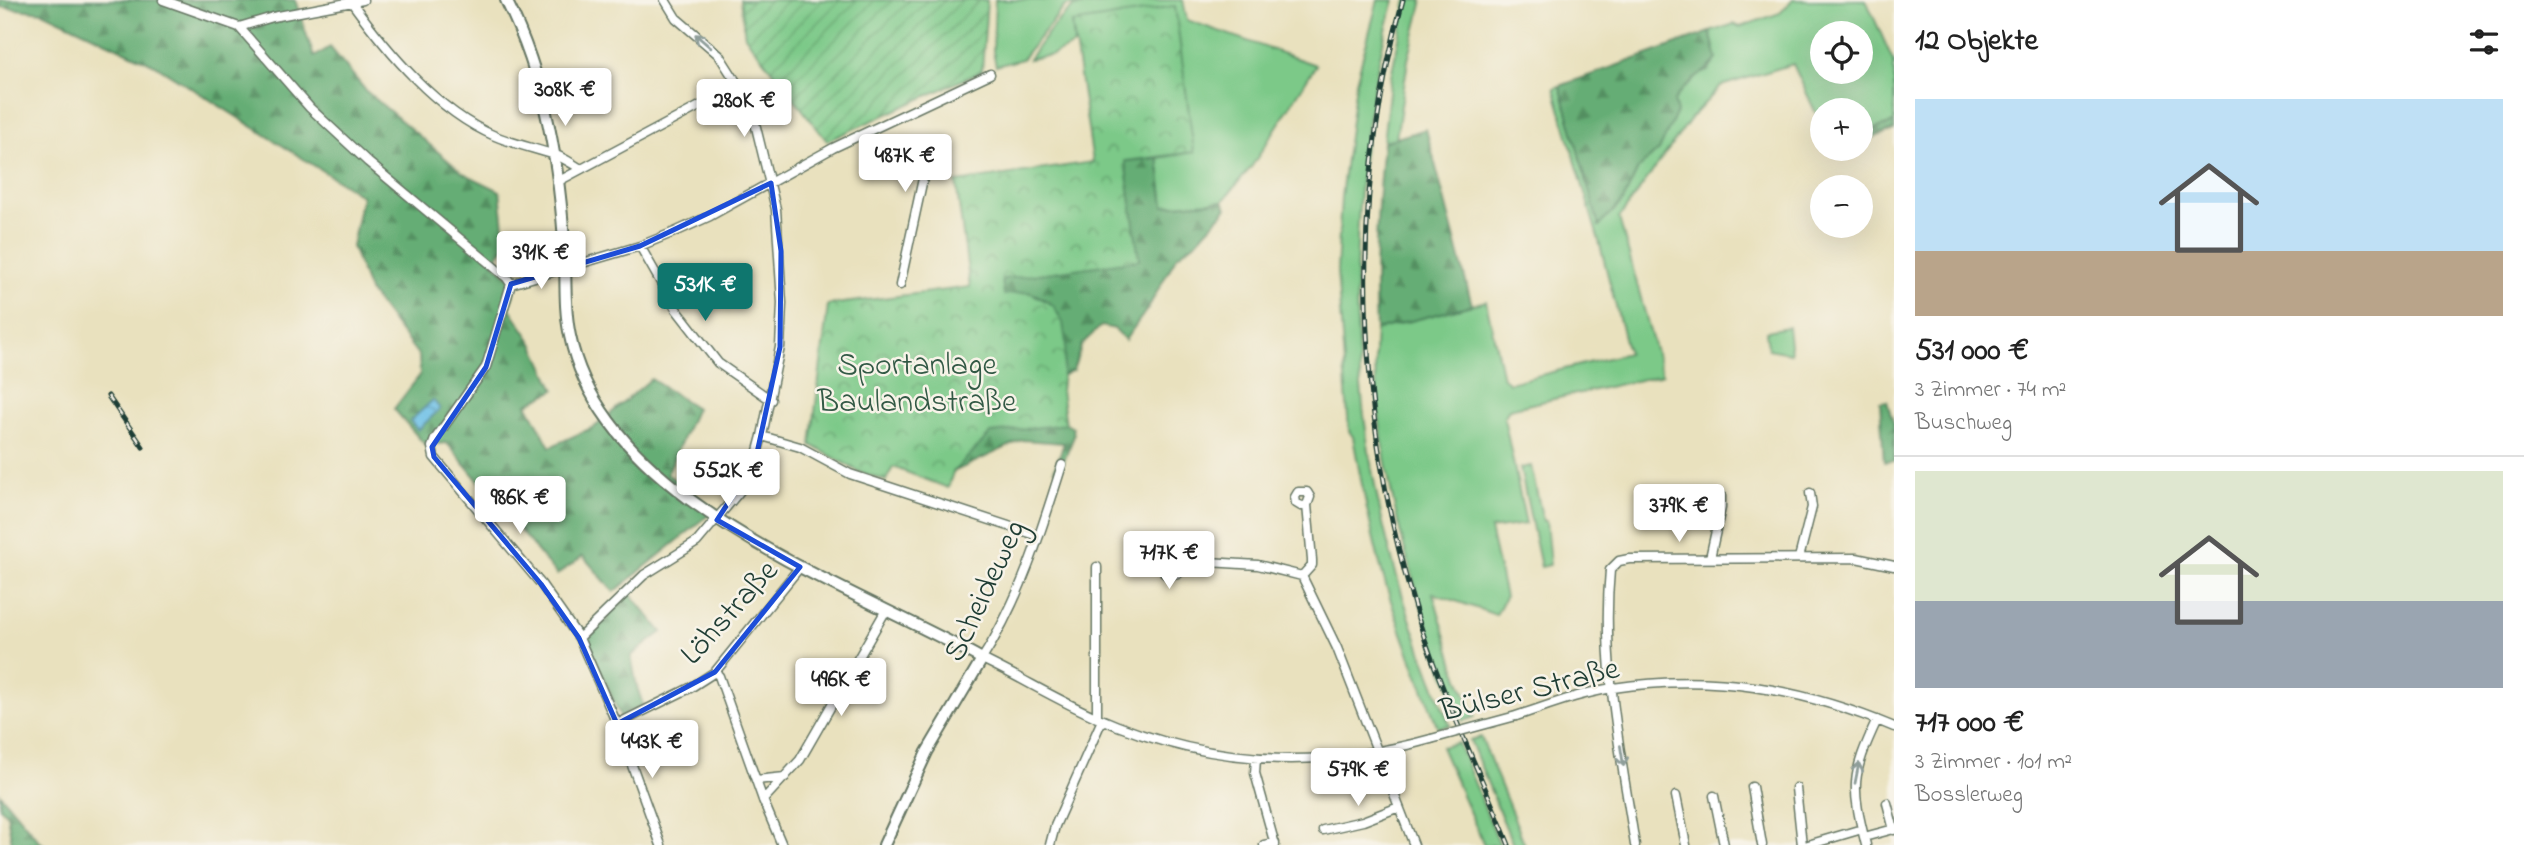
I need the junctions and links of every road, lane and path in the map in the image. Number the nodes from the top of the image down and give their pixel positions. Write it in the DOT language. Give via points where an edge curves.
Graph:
graph roads {
  1 [pos="163,0"];
  2 [pos="363,0"];
  3 [pos="506,0"];
  4 [pos="665,0"];
  5 [pos="350,1"];
  6 [pos="239,27"];
  7 [pos="990,74"];
  8 [pos="739,85"];
  9 [pos="858,136"];
  10 [pos="555,154"];
  11 [pos="581,169"];
  12 [pos="557,182"];
  13 [pos="772,183"];
  14 [pos="640,246"];
  15 [pos="564,270"];
  16 [pos="511,284"];
  17 [pos="900,285"];
  18 [pos="771,400"];
  19 [pos="762,436"];
  20 [pos="1062,465"];
  21 [pos="1810,493"];
  22 [pos="1721,496"];
  23 [pos="1307,505"];
  24 [pos="717,520"];
  25 [pos="1039,536"];
  26 [pos="1710,558"];
  27 [pos="1799,558"];
  28 [pos="1180,561"];
  29 [pos="1893,563"];
  30 [pos="1097,567"];
  31 [pos="800,568"];
  32 [pos="1302,576"];
  33 [pos="886,610"];
  34 [pos="579,638"];
  35 [pos="982,659"];
  36 [pos="715,672"];
  37 [pos="1612,688"];
  38 [pos="1100,719"];
  39 [pos="1877,720"];
  40 [pos="617,724"];
  41 [pos="1894,727"];
  42 [pos="1377,752"];
  43 [pos="1256,759"];
  44 [pos="788,776"];
  45 [pos="756,780"];
  46 [pos="1752,787"];
  47 [pos="1797,788"];
  48 [pos="1676,796"];
  49 [pos="1714,796"];
  50 [pos="763,800"];
  51 [pos="1887,803"];
  52 [pos="1399,807"];
  53 [pos="1323,830"];
  54 [pos="1894,830"];
  55 [pos="1864,837"];
  56 [pos="1275,844"];
  57 [pos="661,845"];
  58 [pos="782,845"];
  59 [pos="884,845"];
  60 [pos="1050,845"];
  61 [pos="1264,845"];
  62 [pos="1413,845"];
  63 [pos="1635,845"];
  64 [pos="1686,845"];
  65 [pos="1724,845"];
  66 [pos="1762,845"];
  67 [pos="1802,845"];
  68 [pos="1808,845"];
  1 -- 6 [label="street"];
  2 -- 5 [label="street"];
  3 -- 10 [label="street" via="531,60"];
  8 -- 4 [label="street, one-way" via="719,55 676,18"];
  5 -- 6 [label="street"];
  5 -- 10 [label="street" via="410,74 464,118 493,135"];
  6 -- 16 [label="street" via="310,108"];
  7 -- 9 [label="street"];
  8 -- 11 [label="street"];
  8 -- 13 [label="street"];
  9 -- 13 [label="street"];
  9 -- 17 [label="street" via="926,153"];
  10 -- 11 [label="street"];
  10 -- 12 [label="street"];
  11 -- 12 [label="street"];
  12 -- 15 [label="street"];
  13 -- 14 [label="street"];
  13 -- 18 [label="street" via="782,303"];
  14 -- 15 [label="street"];
  14 -- 18 [label="street" via="676,309 718,363"];
  15 -- 16 [label="street"];
  15 -- 24 [label="street" via="570,337 584,380 602,413 636,454"];
  16 -- 34 [label="street" via="486,367 432,447 434,457 541,584"];
  18 -- 19 [label="street"];
  19 -- 24 [label="street" via="745,485"];
  19 -- 25 [label="street" via="800,447 850,474"];
  20 -- 25 [label="street, Scheideweg"];
  21 -- 27 [label="street" via="1812,507"];
  22 -- 26 [label="street"];
  23 -- 32 [label="street" via="1312,565"];
  24 -- 31 [label="street"];
  24 -- 34 [label="street" via="697,542 644,575"];
  25 -- 35 [label="street, Scheideweg" via="1004,623"];
  26 -- 27 [label="street"];
  26 -- 37 [label="street" via="1629,559 1610,570 1607,639"];
  27 -- 29 [label="street"];
  28 -- 32 [label="street" via="1258,565"];
  30 -- 38 [label="street"];
  31 -- 33 [label="street"];
  31 -- 36 [label="street, Löhstraße"];
  32 -- 42 [label="street" via="1337,648"];
  33 -- 35 [label="street"];
  33 -- 44 [label="street"];
  34 -- 40 [label="street"];
  35 -- 38 [label="street, Bülser Straße"];
  35 -- 59 [label="street, Scheideweg" via="927,752"];
  36 -- 40 [label="street, Löhstraße"];
  36 -- 45 [label="street"];
  37 -- 39 [label="street, Bülser Straße" via="1700,681 1740,684 1819,699"];
  37 -- 42 [label="street, Bülser Straße, bridge"];
  37 -- 63 [label="street, one-way"];
  38 -- 43 [label="street, Bülser Straße" via="1178,745"];
  38 -- 60 [label="street"];
  39 -- 41 [label="street, Bülser Straße"];
  55 -- 39 [label="street, one-way" via="1854,787 1857,767"];
  40 -- 57 [label="street"];
  42 -- 43 [label="street, Bülser Straße" via="1321,759"];
  42 -- 52 [label="street"];
  43 -- 56 [label="street" via="1255,773"];
  44 -- 45 [label="street"];
  44 -- 50 [label="street"];
  45 -- 50 [label="street"];
  46 -- 66 [label="street"];
  47 -- 67 [label="street"];
  48 -- 64 [label="street"];
  49 -- 65 [label="street"];
  50 -- 58 [label="street"];
  51 -- 54 [label="street"];
  52 -- 53 [label="street"];
  52 -- 62 [label="street"];
  54 -- 55 [label="street"];
  55 -- 68 [label="street"];
  56 -- 61 [label="street"];
}
